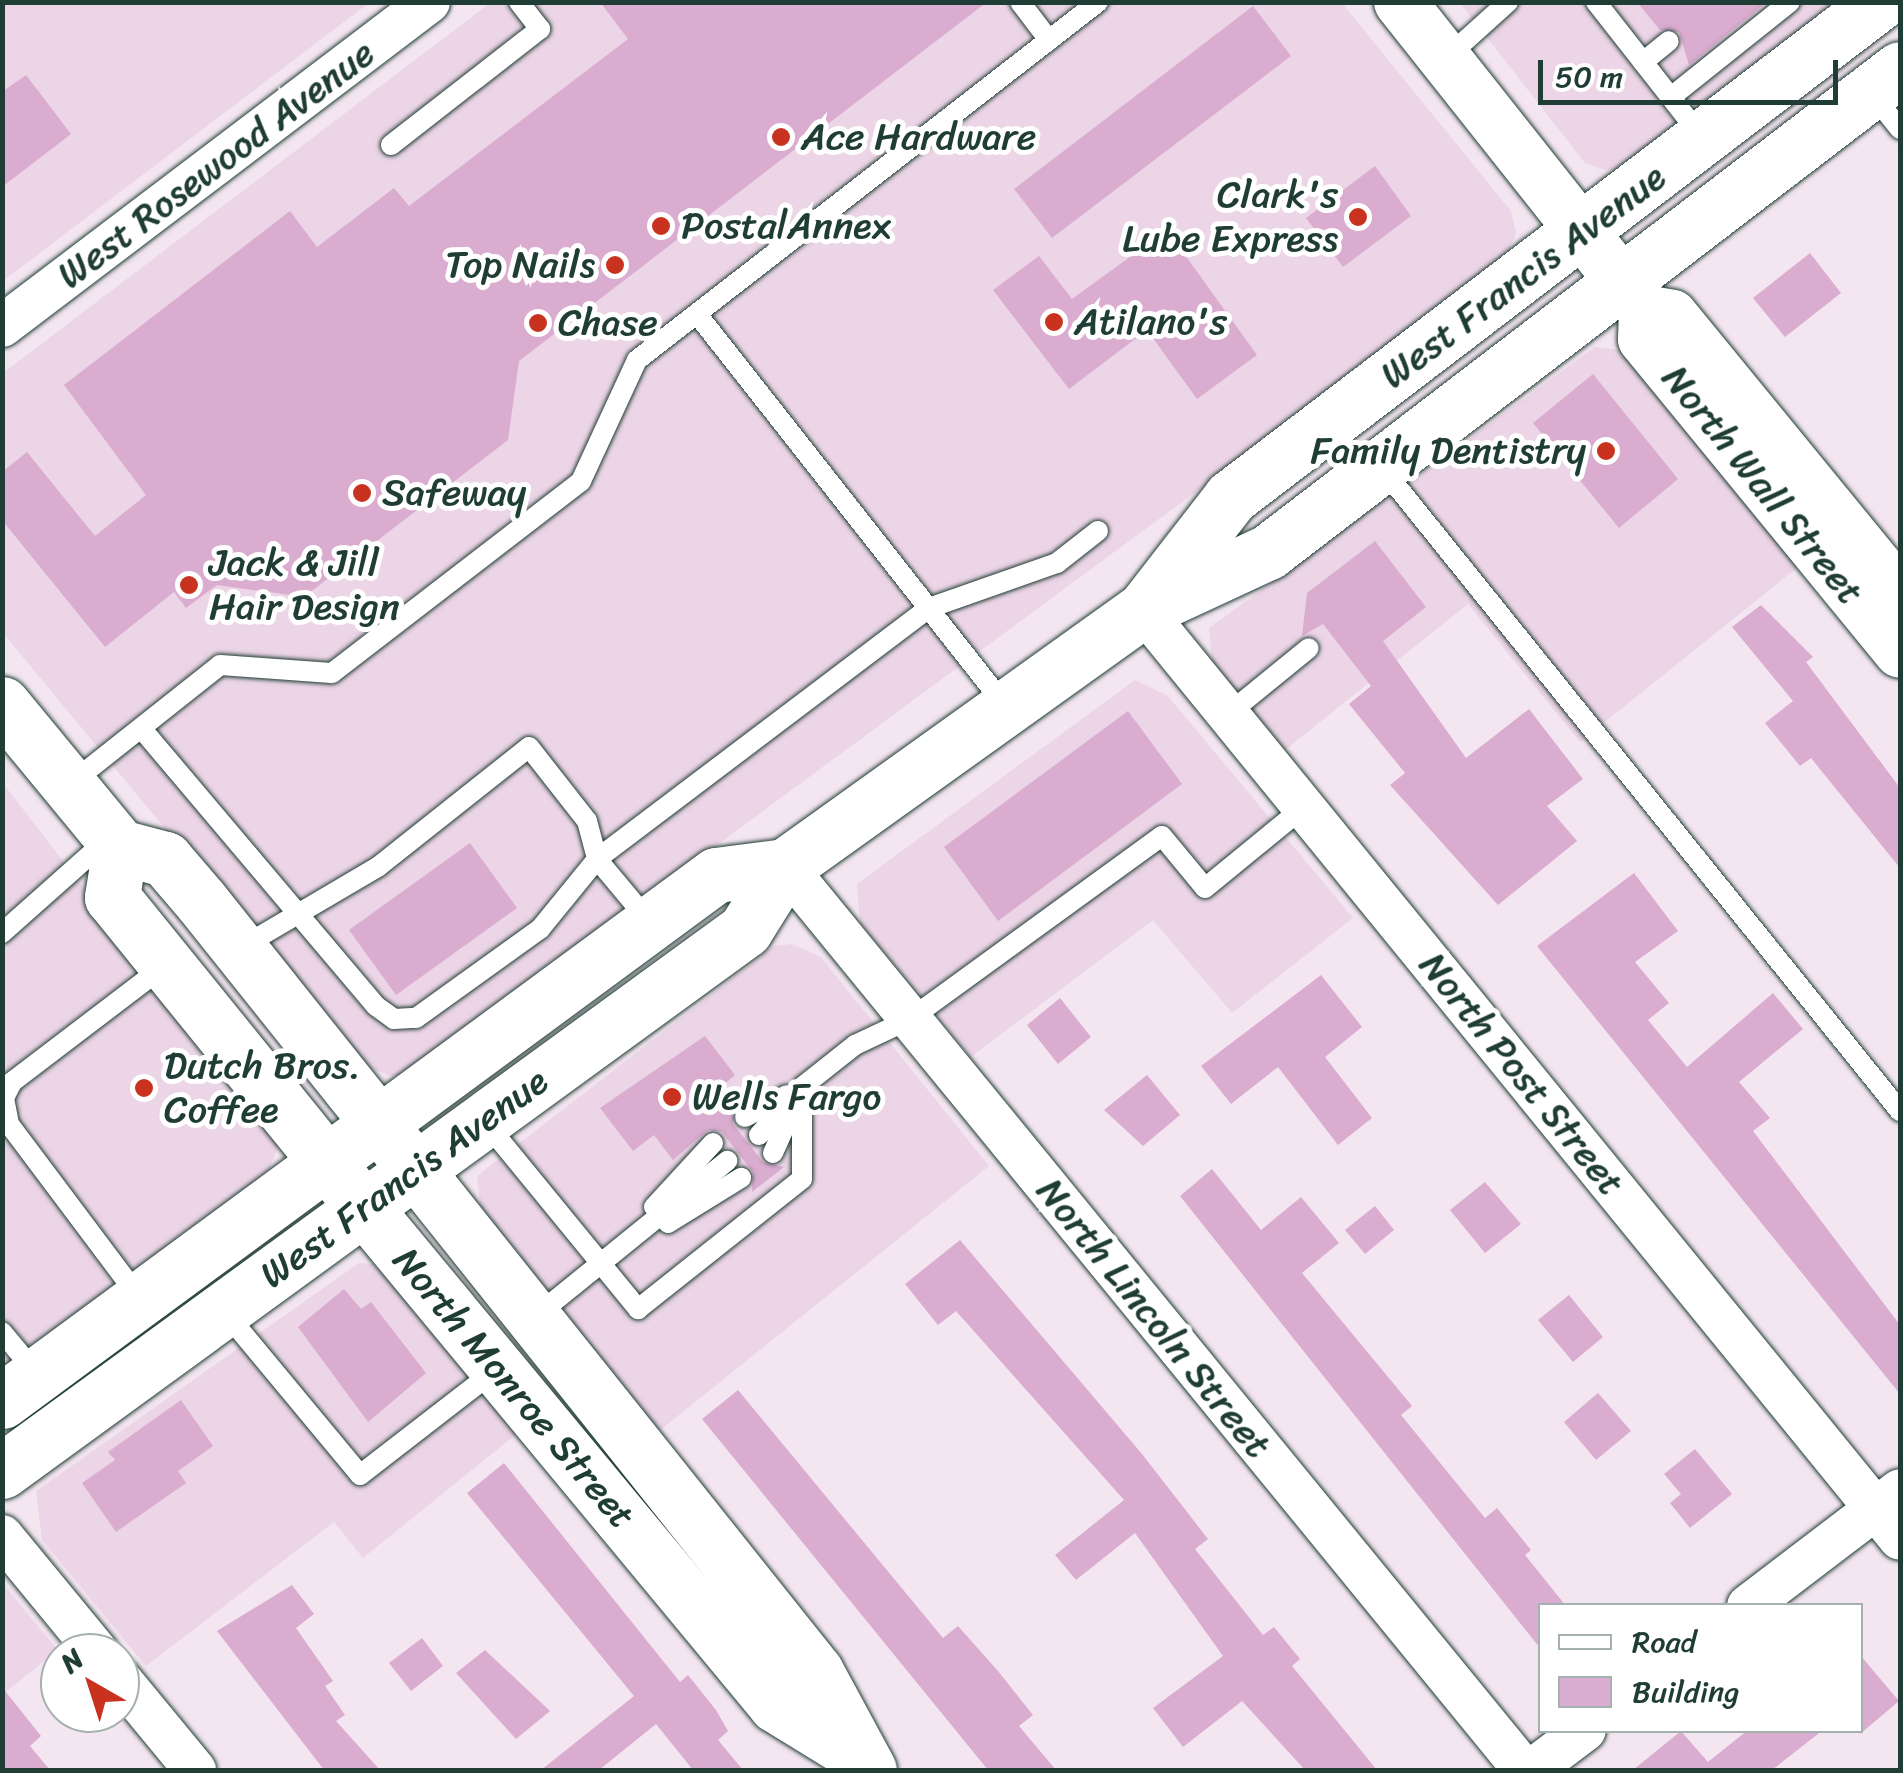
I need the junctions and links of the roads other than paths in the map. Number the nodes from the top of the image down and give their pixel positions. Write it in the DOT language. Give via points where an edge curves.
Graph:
graph roads {
  1 [pos="429,2"];
  2 [pos="519,2"];
  3 [pos="1020,2"];
  4 [pos="1098,2"];
  5 [pos="1400,2"];
  6 [pos="1508,2"];
  7 [pos="1790,2"];
  8 [pos="1600,4"];
  9 [pos="1852,11"];
  10 [pos="1049,40"];
  11 [pos="1669,41"];
  12 [pos="1445,58"];
  13 [pos="1643,62"];
  14 [pos="1891,97"];
  15 [pos="1687,118"];
  16 [pos="391,145"];
  17 [pos="1584,231"];
  18 [pos="1636,299"];
  19 [pos="697,314"];
  20 [pos="2,326"];
  21 [pos="1382,468"];
  22 [pos="1098,531"];
  23 [pos="1900,595"];
  24 [pos="930,608"];
  25 [pos="1143,610"];
  26 [pos="1309,648"];
  27 [pos="1900,652"];
  28 [pos="2,704"];
  29 [pos="1007,707"];
  30 [pos="1228,714"];
  31 [pos="140,728"];
  32 [pos="68,785"];
  33 [pos="1304,807"];
  34 [pos="115,842"];
  35 [pos="597,858"];
  36 [pos="785,866"];
  37 [pos="294,909"];
  38 [pos="651,923"];
  39 [pos="2,934"];
  40 [pos="239,949"];
  41 [pos="167,964"];
  42 [pos="910,1019"];
  43 [pos="802,1086"];
  44 [pos="1900,1111"];
  45 [pos="745,1118"];
  46 [pos="484,1120"];
  47 [pos="380,1124"];
  48 [pos="759,1135"];
  49 [pos="713,1142"];
  50 [pos="772,1153"];
  51 [pos="727,1160"];
  52 [pos="328,1164"];
  53 [pos="416,1168"];
  54 [pos="741,1178"];
  55 [pos="363,1207"];
  56 [pos="602,1264"];
  57 [pos="142,1302"];
  58 [pos="223,1310"];
  59 [pos="535,1316"];
  60 [pos="2,1332"];
  61 [pos="498,1369"];
  62 [pos="20,1388"];
  63 [pos="2,1471"];
  64 [pos="1892,1512"];
  65 [pos="2,1536"];
  66 [pos="1753,1603"];
  67 [pos="82,1633"];
  68 [pos="140,1703"];
  69 [pos="1581,1733"];
  70 [pos="862,1762"];
  71 [pos="195,1770"];
  72 [pos="1524,1770"];
  73 [pos="1532,1770"];
  1 -- 20 [label="street, West Rosewood Avenue"];
  2 -- 16 [label="lane" via="540,29"];
  3 -- 10 [label="lane"];
  4 -- 10 [label="lane"];
  5 -- 12 [label="street, North Wall Street"];
  6 -- 12 [label="lane"];
  7 -- 15 [label="lane"];
  8 -- 13 [label="lane"];
  9 -- 15 [label="main road, West Francis Avenue"];
  10 -- 19 [label="lane"];
  11 -- 13 [label="lane"];
  12 -- 17 [label="street, North Wall Street"];
  13 -- 15 [label="lane"];
  14 -- 18 [label="main road, West Francis Avenue"];
  15 -- 17 [label="main road, West Francis Avenue"];
  17 -- 18 [label="street, North Wall Street"];
  17 -- 25 [label="main road, West Francis Avenue" via="1231,497"];
  18 -- 21 [label="main road, West Francis Avenue"];
  18 -- 23 [label="street, North Wall Street" via="1672,316"];
  18 -- 27 [label="street, North Wall Street" via="1644,339"];
  19 -- 24 [label="lane"];
  19 -- 31 [label="lane" via="636,360 581,481 332,673 220,665"];
  21 -- 25 [label="main road, West Francis Avenue" via="1268,552"];
  21 -- 44 [label="lane"];
  22 -- 24 [label="lane" via="1056,563"];
  24 -- 29 [label="lane"];
  24 -- 35 [label="lane"];
  25 -- 29 [label="main road, West Francis Avenue"];
  25 -- 30 [label="street, North Post Street"];
  26 -- 30 [label="lane"];
  28 -- 32 [label="main road"];
  29 -- 36 [label="main road, West Francis Avenue"];
  30 -- 33 [label="street, North Post Street"];
  31 -- 32 [label="lane"];
  31 -- 37 [label="lane"];
  32 -- 34 [label="main road"];
  33 -- 42 [label="lane" via="1205,888 1162,836"];
  33 -- 64 [label="street, North Post Street"];
  34 -- 39 [label="lane"];
  34 -- 40 [label="main road, North Monroe Street" via="165,859"];
  34 -- 41 [label="main road, North Monroe Street" via="112,897"];
  35 -- 37 [label="lane" via="540,928 416,1018 394,1019 376,1006"];
  35 -- 37 [label="lane" via="587,821 530,747 379,866"];
  35 -- 38 [label="lane"];
  36 -- 38 [label="main road, West Francis Avenue" via="716,875"];
  36 -- 42 [label="street, North Lincoln Street"];
  36 -- 46 [label="main road, West Francis Avenue" via="744,930"];
  37 -- 40 [label="lane"];
  38 -- 47 [label="main road, West Francis Avenue"];
  40 -- 47 [label="main road, North Monroe Street"];
  41 -- 52 [label="main road, North Monroe Street"];
  41 -- 57 [label="lane" via="12,1082 4,1098 9,1124"];
  42 -- 43 [label="lane" via="855,1045"];
  42 -- 72 [label="street, North Lincoln Street"];
  43 -- 45 [label="lane"];
  43 -- 48 [label="lane"];
  43 -- 50 [label="lane"];
  43 -- 56 [label="lane" via="802,1179 638,1309"];
  46 -- 53 [label="main road, West Francis Avenue"];
  46 -- 56 [label="lane"];
  47 -- 52 [label="main road, West Francis Avenue"];
  47 -- 53 [label="main road, North Monroe Street"];
  49 -- 56 [label="lane"];
  51 -- 56 [label="lane"];
  52 -- 55 [label="main road, North Monroe Street"];
  52 -- 57 [label="main road, West Francis Avenue"];
  53 -- 55 [label="main road, West Francis Avenue"];
  53 -- 59 [label="main road, North Monroe Street"];
  54 -- 56 [label="lane"];
  55 -- 58 [label="main road, West Francis Avenue"];
  55 -- 61 [label="main road, North Monroe Street"];
  56 -- 59 [label="lane"];
  57 -- 62 [label="main road, West Francis Avenue"];
  58 -- 61 [label="lane" via="360,1475"];
  58 -- 63 [label="main road, West Francis Avenue"];
  59 -- 70 [label="main road, North Monroe Street" via="816,1672"];
  60 -- 62 [label="lane"];
  61 -- 70 [label="main road, North Monroe Street" via="776,1705"];
  64 -- 66 [label="street"];
  65 -- 67 [label="street"];
  68 -- 71 [label="street"];
  69 -- 73 [label="street"];
}
